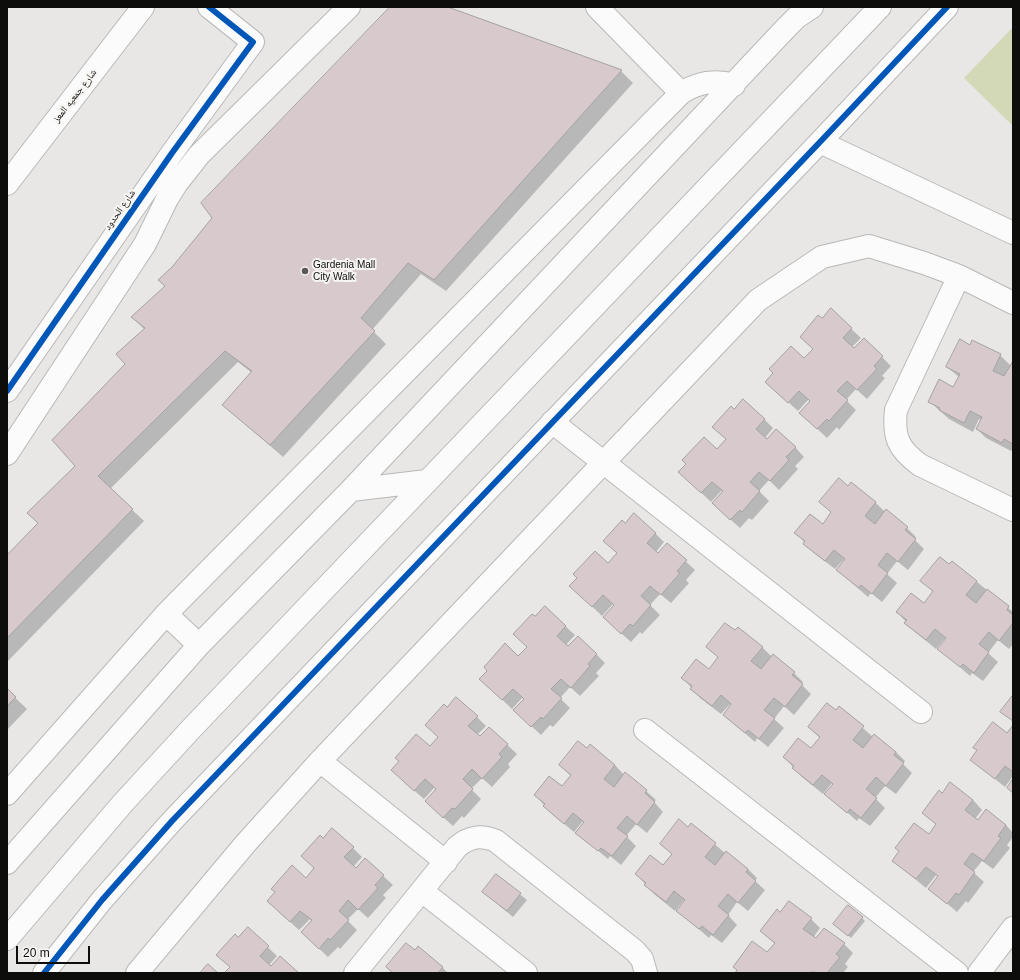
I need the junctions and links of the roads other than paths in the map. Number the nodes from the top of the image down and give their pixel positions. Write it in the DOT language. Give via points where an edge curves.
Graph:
graph roads {
  1 [pos="143,7"];
  2 [pos="209,7"];
  3 [pos="349,7"];
  4 [pos="596,7"];
  5 [pos="812,7"];
  6 [pos="880,7"];
  7 [pos="947,7"];
  8 [pos="734,85"];
  9 [pos="681,93"];
  10 [pos="820,142"];
  11 [pos="10,173"];
  12 [pos="1013,233"];
  13 [pos="959,276"];
  14 [pos="1013,303"];
  15 [pos="7,391"];
  16 [pos="552,422"];
  17 [pos="7,454"];
  18 [pos="603,462"];
  19 [pos="427,482"];
  20 [pos="351,490"];
  21 [pos="1013,510"];
  22 [pos="166,614"];
  23 [pos="199,645"];
  24 [pos="921,712"];
  25 [pos="644,730"];
  26 [pos="320,761"];
  27 [pos="7,794"];
  28 [pos="446,862"];
  29 [pos="7,863"];
  30 [pos="422,891"];
  31 [pos="1013,928"];
  32 [pos="7,939"];
  33 [pos="44,973"];
  34 [pos="137,973"];
  35 [pos="355,973"];
  36 [pos="526,973"];
  37 [pos="646,973"];
  38 [pos="957,973"];
  39 [pos="979,973"];
  1 -- 11 [label="street, شارع جمعيه المعز"];
  2 -- 15 [label="street, شارع الحدود" via="252,42"];
  3 -- 17 [label="street" via="199,155 188,169 167,199 145,244"];
  4 -- 9 [label="street"];
  5 -- 8 [label="street" via="797,17"];
  6 -- 19 [label="street"];
  7 -- 10 [label="street"];
  8 -- 9 [label="street" via="706,82 689,87"];
  8 -- 20 [label="street"];
  9 -- 22 [label="street"];
  10 -- 12 [label="street"];
  10 -- 16 [label="street"];
  13 -- 14 [label="street"];
  13 -- 18 [label="street" via="869,246 822,257 758,300"];
  13 -- 21 [label="street" via="896,410 895,431 898,442 907,456 920,465"];
  16 -- 18 [label="street"];
  16 -- 33 [label="street" via="172,821 102,900"];
  18 -- 24 [label="street"];
  18 -- 26 [label="street"];
  19 -- 20 [label="street"];
  19 -- 32 [label="street" via="186,735 118,809"];
  20 -- 23 [label="street"];
  22 -- 23 [label="street"];
  22 -- 27 [label="street"];
  23 -- 29 [label="street"];
  25 -- 38 [label="street"];
  26 -- 28 [label="street"];
  26 -- 34 [label="street" via="246,843"];
  28 -- 30 [label="street"];
  28 -- 37 [label="street" via="466,840 486,837 496,841 635,951 642,959"];
  30 -- 35 [label="street"];
  30 -- 36 [label="street"];
  31 -- 39 [label="street"];
}
